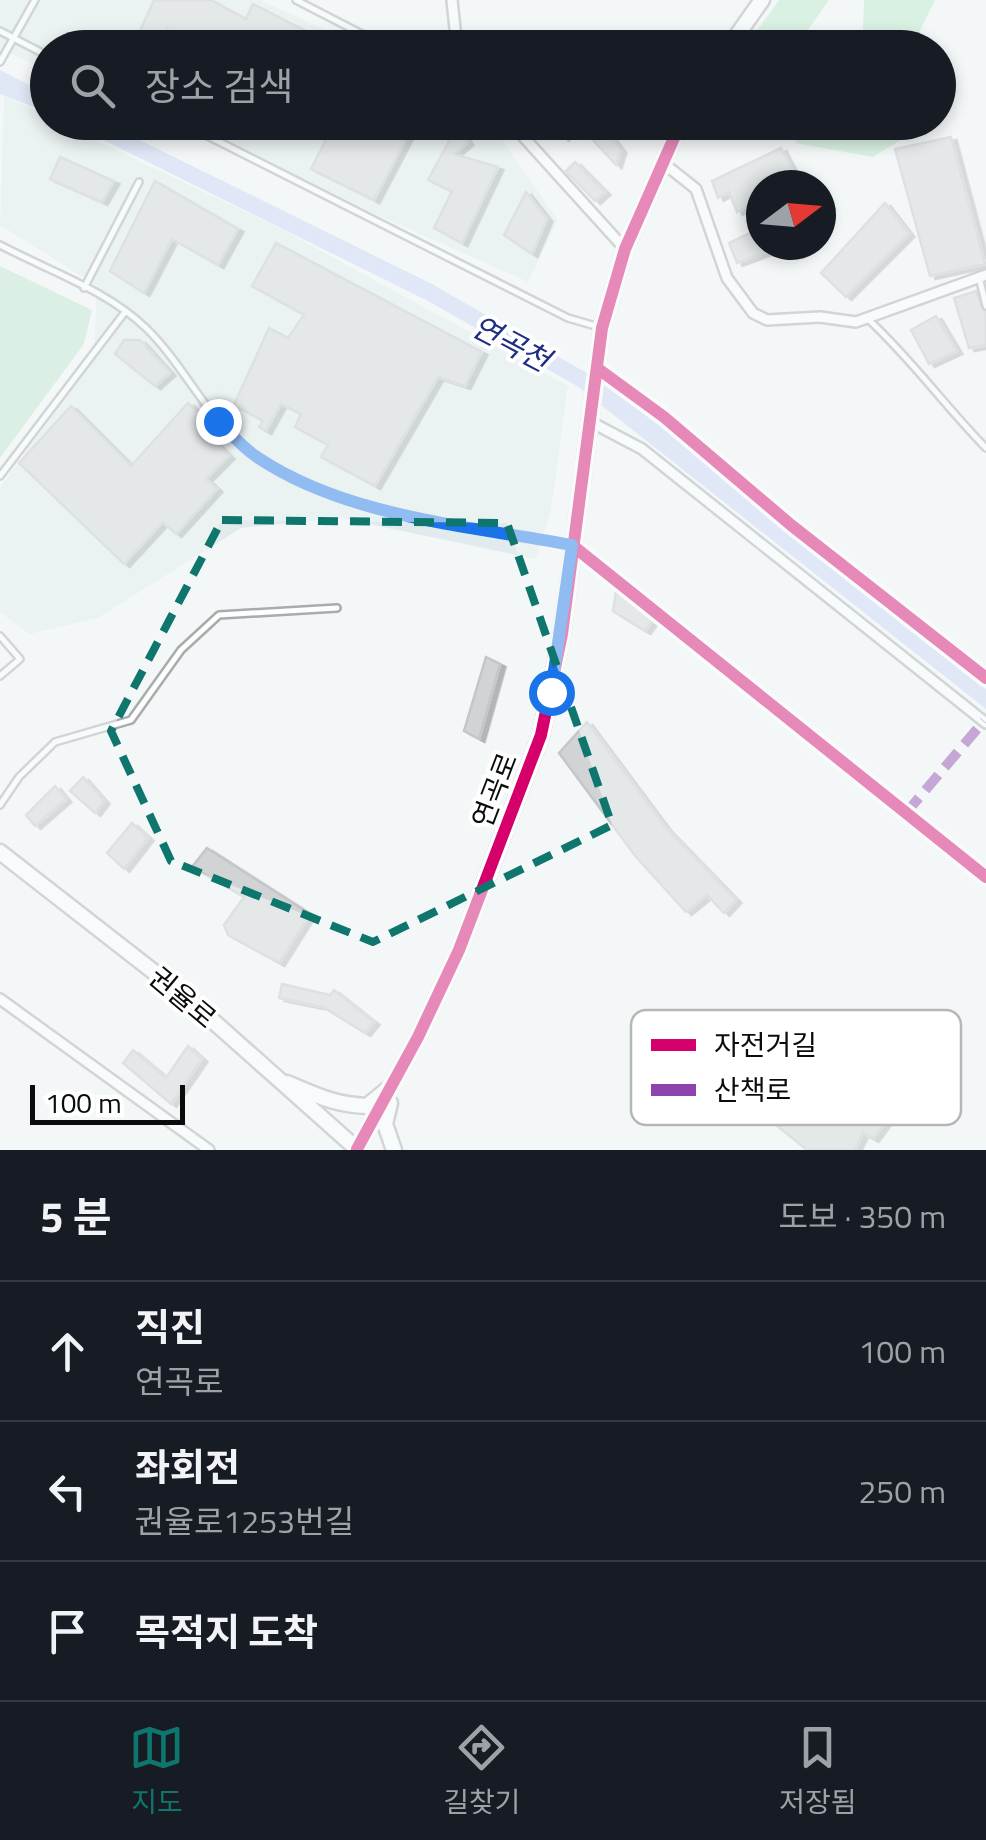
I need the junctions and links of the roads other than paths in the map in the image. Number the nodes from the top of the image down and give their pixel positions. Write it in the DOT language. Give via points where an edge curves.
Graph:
graph roads {
  1 [pos="35,0"];
  2 [pos="296,0"];
  3 [pos="452,0"];
  4 [pos="762,0"];
  5 [pos="354,30"];
  6 [pos="455,30"];
  7 [pos="741,30"];
  8 [pos="0,31"];
  9 [pos="13,38"];
  10 [pos="30,47"];
  11 [pos="1,59"];
  12 [pos="216,140"];
  13 [pos="526,140"];
  14 [pos="672,140"];
  15 [pos="662,162"];
  16 [pos="139,182"];
  17 [pos="0,244"];
  18 [pos="625,249"];
  19 [pos="982,276"];
  20 [pos="84,288"];
  21 [pos="986,306"];
  22 [pos="125,312"];
  23 [pos="866,318"];
  24 [pos="602,328"];
  25 [pos="597,368"];
  26 [pos="589,421"];
  27 [pos="986,448"];
  28 [pos="0,476"];
  29 [pos="572,545"];
  30 [pos="337,608"];
  31 [pos="0,636"];
  32 [pos="0,676"];
  33 [pos="986,678"];
  34 [pos="986,723"];
  35 [pos="0,805"];
  36 [pos="0,852"];
  37 [pos="986,877"];
  38 [pos="0,999"];
  39 [pos="273,1078"];
  40 [pos="394,1084"];
  41 [pos="209,1150"];
  42 [pos="357,1150"];
  43 [pos="394,1150"];
  1 -- 9 [label="lane"];
  2 -- 5 [label="lane"];
  3 -- 6 [label="street"];
  4 -- 7 [label="street"];
  8 -- 9 [label="lane"];
  9 -- 10 [label="lane"];
  9 -- 11 [label="lane"];
  12 -- 24 [label="lane" via="568,318"];
  13 -- 18 [label="street"];
  14 -- 15 [label="street"];
  15 -- 18 [label="street"];
  15 -- 23 [label="street" via="696,189 727,278 753,313 767,320"];
  16 -- 20 [label="lane"];
  17 -- 20 [label="lane"];
  18 -- 24 [label="street"];
  19 -- 21 [label="lane"];
  19 -- 23 [label="street"];
  20 -- 22 [label="lane"];
  22 -- 28 [label="lane"];
  22 -- 29 [label="lane" via="146,328 242,444 306,484 402,513"];
  23 -- 27 [label="lane" via="918,366"];
  24 -- 25 [label="street"];
  25 -- 26 [label="street, 연곡로"];
  25 -- 33 [label="street"];
  26 -- 29 [label="street, 연곡로"];
  26 -- 34 [label="street" via="658,460"];
  29 -- 37 [label="street"];
  29 -- 40 [label="street, 연곡로" via="541,735 458,950"];
  30 -- 35 [label="lane" via="219,615 181,650 130,720 55,742"];
  31 -- 32 [label="lane" via="20,659"];
  36 -- 39 [label="street, 권율로" via="186,997"];
  38 -- 41 [label="street"];
  39 -- 40 [label="street" via="346,1106 367,1106"];
  39 -- 42 [label="street, 권율로"];
  40 -- 42 [label="street, 연곡로"];
  40 -- 43 [label="street" via="385,1124"];
}
